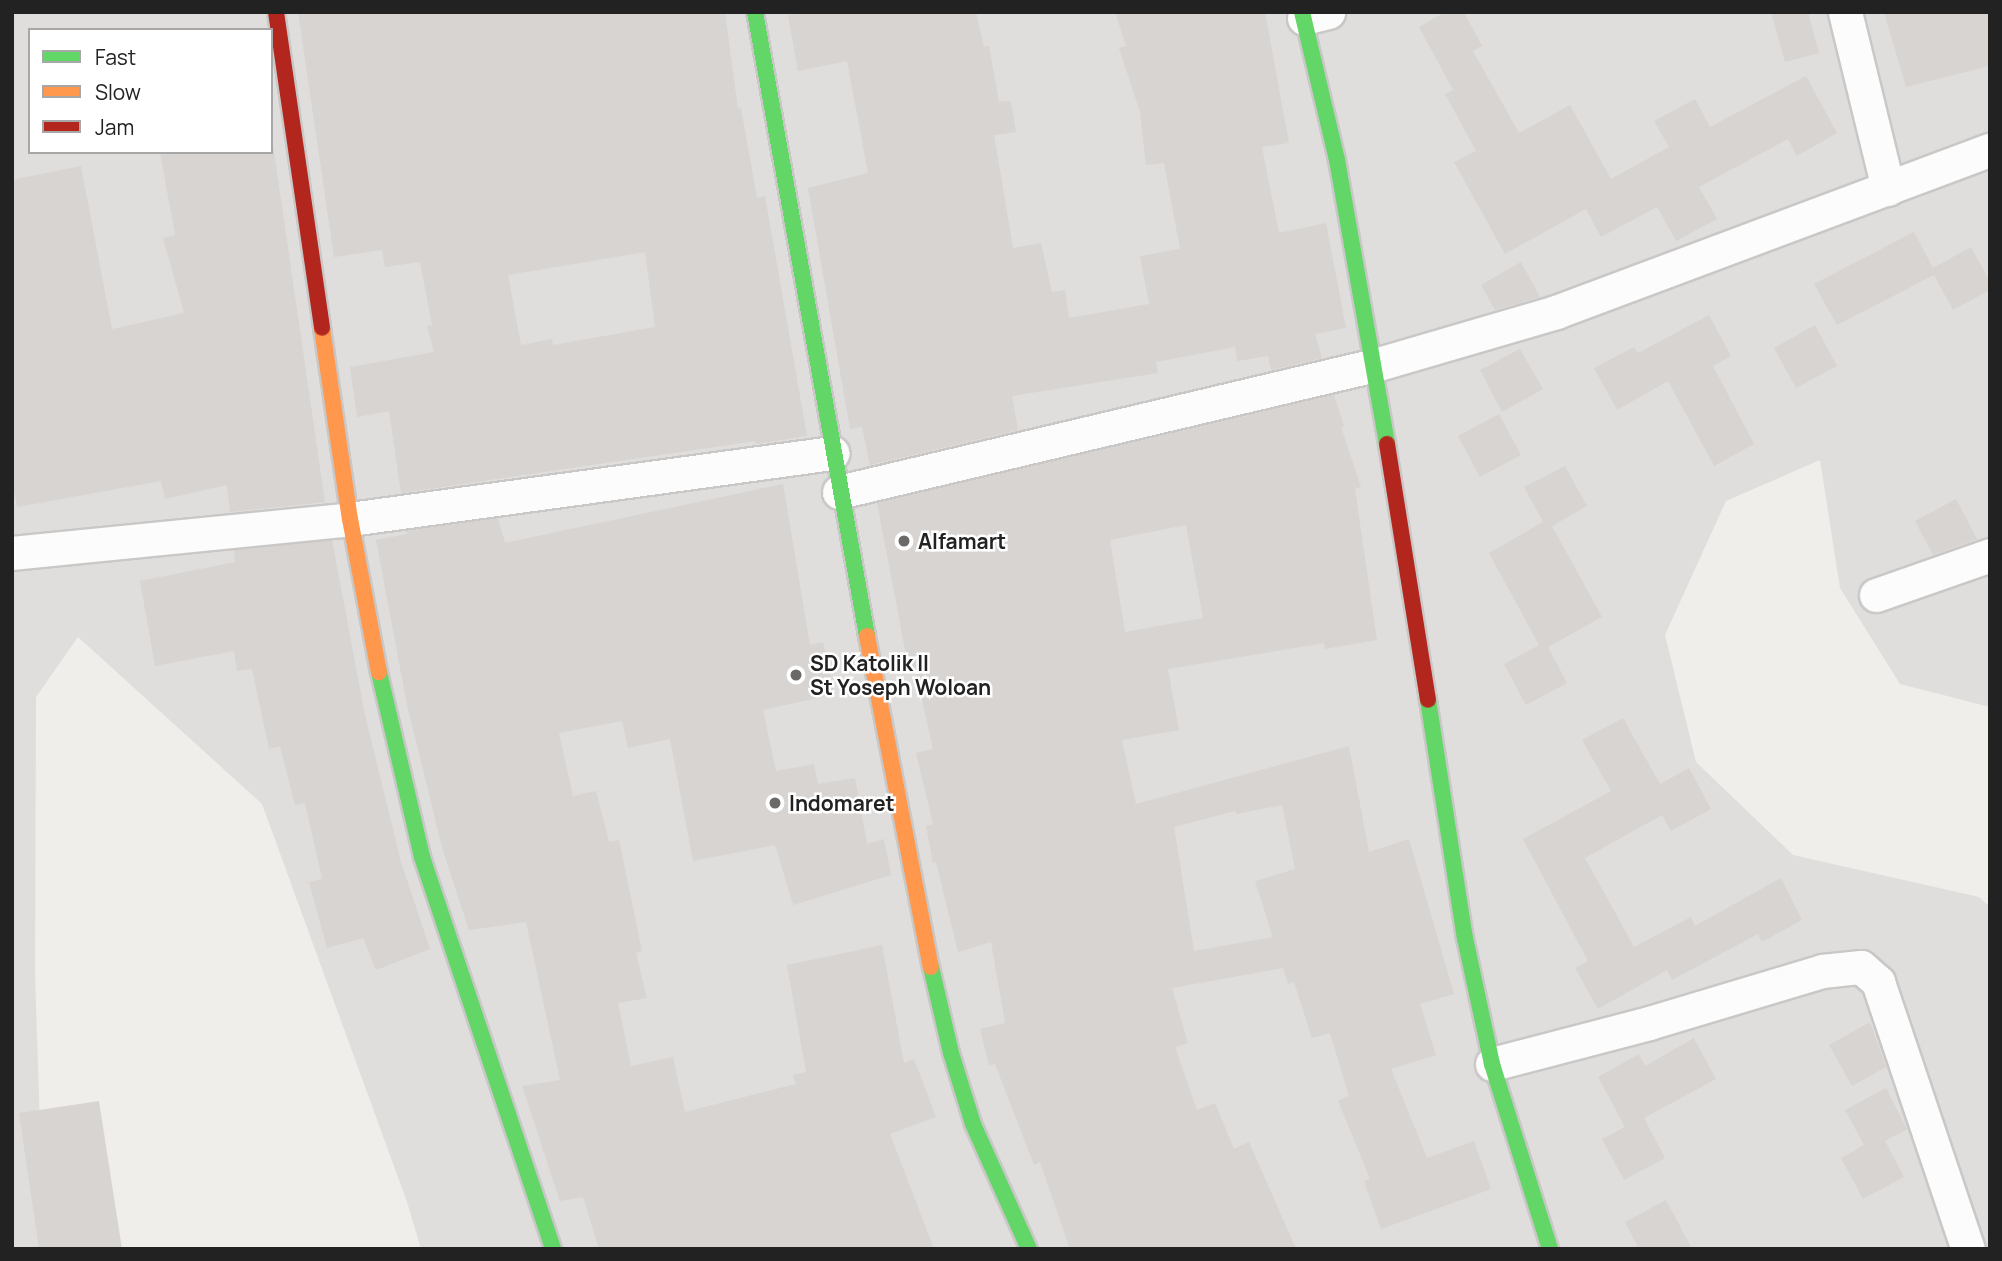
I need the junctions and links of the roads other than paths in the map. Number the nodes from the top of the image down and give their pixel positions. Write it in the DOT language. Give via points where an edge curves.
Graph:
graph roads {
  1 [pos="275,12"];
  2 [pos="755,12"];
  3 [pos="1846,12"];
  4 [pos="1311,14"];
  5 [pos="1990,150"];
  6 [pos="1888,189"];
  7 [pos="1375,365"];
  8 [pos="833,453"];
  9 [pos="839,492"];
  10 [pos="350,519"];
  11 [pos="12,553"];
  12 [pos="1990,555"];
  13 [pos="1876,595"];
  14 [pos="1492,1063"];
  15 [pos="553,1249"];
  16 [pos="1029,1249"];
  17 [pos="1550,1249"];
  18 [pos="1968,1249"];
  1 -- 10 [label="street"];
  2 -- 8 [label="street"];
  3 -- 6 [label="street"];
  4 -- 7 [label="street"];
  5 -- 6 [label="street"];
  6 -- 7 [label="street" via="1556,312"];
  7 -- 9 [label="street"];
  7 -- 14 [label="street" via="1465,938"];
  8 -- 9 [label="street"];
  8 -- 10 [label="street"];
  9 -- 16 [label="street" via="951,1053 973,1124"];
  10 -- 11 [label="street"];
  10 -- 15 [label="street" via="386,710 422,858"];
  12 -- 13 [label="street"];
  14 -- 17 [label="street"];
  14 -- 18 [label="street" via="1649,1023 1822,971 1861,967 1878,982"];
}
